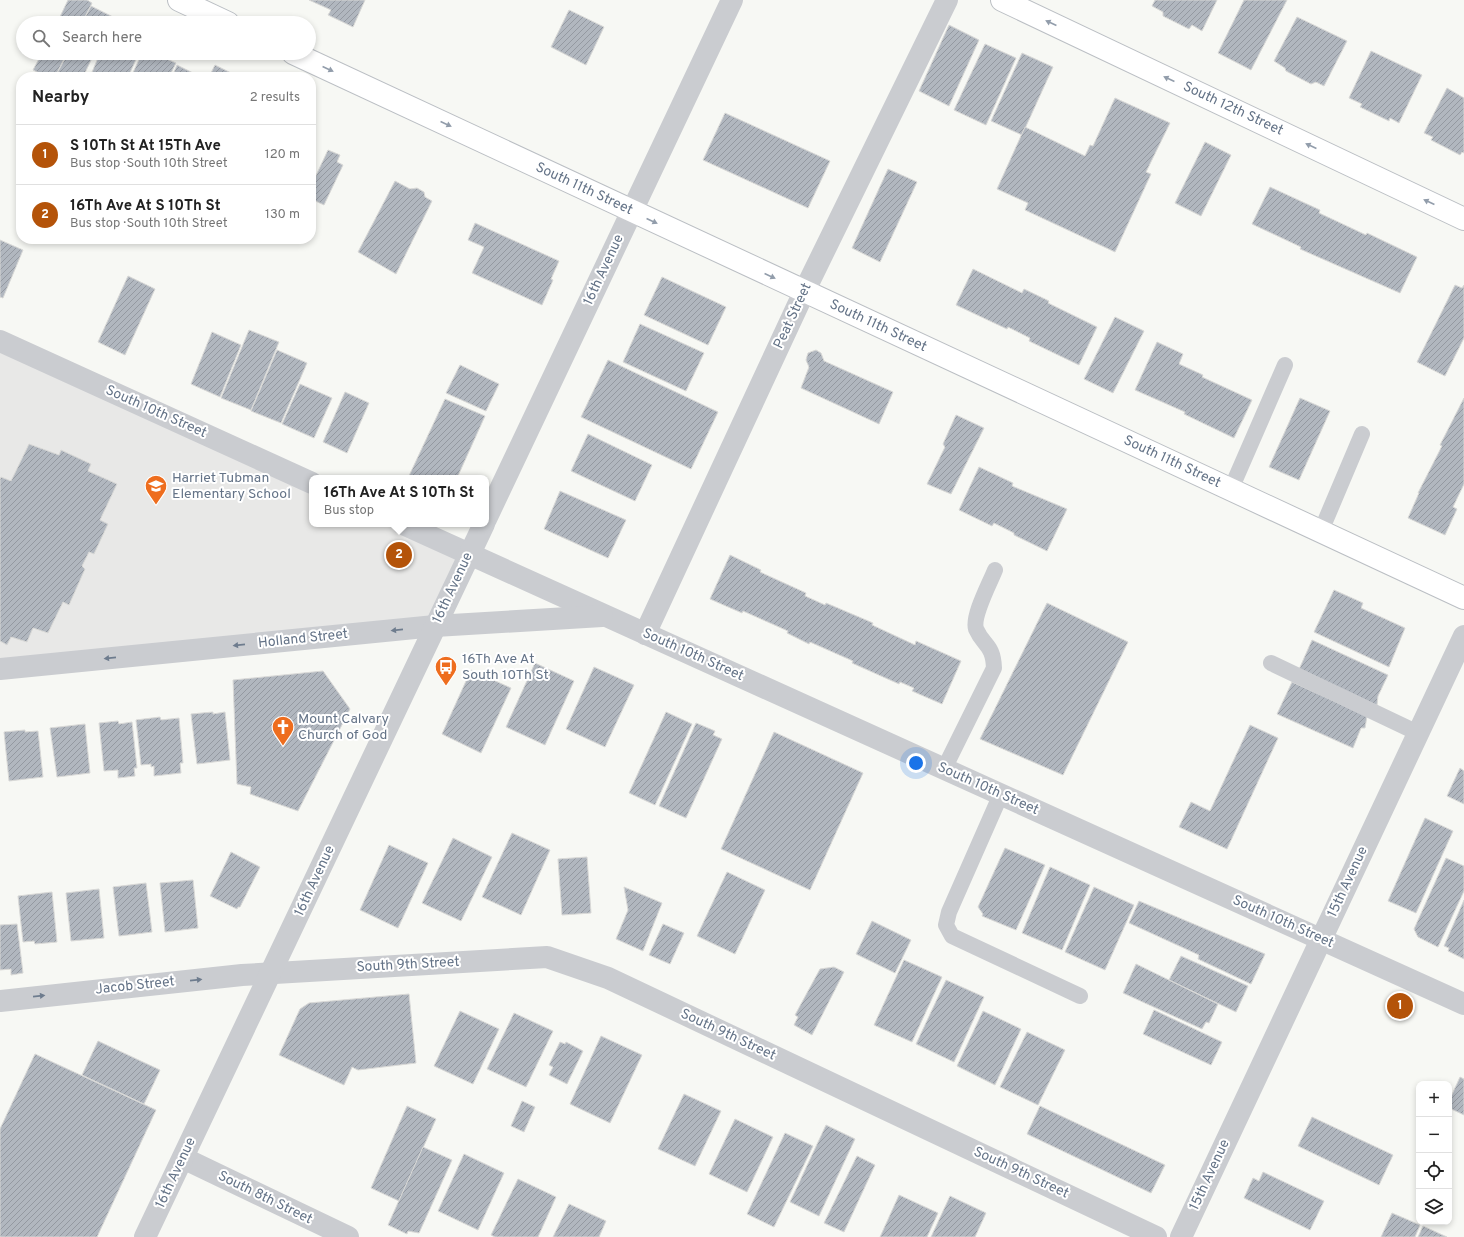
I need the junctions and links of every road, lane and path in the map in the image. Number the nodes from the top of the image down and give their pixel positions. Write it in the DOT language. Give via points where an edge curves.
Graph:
graph roads {
  1 [pos="179,0"];
  2 [pos="732,0"];
  3 [pos="947,0"];
  4 [pos="1002,0"];
  5 [pos="213,16"];
  6 [pos="307,60"];
  7 [pos="632,211"];
  8 [pos="1464,219"];
  9 [pos="804,292"];
  10 [pos="2,343"];
  11 [pos="1285,365"];
  12 [pos="1362,434"];
  13 [pos="309,482"];
  14 [pos="1231,490"];
  15 [pos="489,513"];
  16 [pos="409,527"];
  17 [pos="482,527"];
  18 [pos="1321,531"];
  19 [pos="469,554"];
  20 [pos="995,570"];
  21 [pos="1464,598"];
  22 [pos="606,616"];
  23 [pos="435,626"];
  24 [pos="645,634"];
  25 [pos="1464,636"];
  26 [pos="1271,663"];
  27 [pos="0,669"];
  28 [pos="1418,733"];
  29 [pos="944,769"];
  30 [pos="1001,794"];
  31 [pos="1321,939"];
  32 [pos="271,973"];
  33 [pos="1080,996"];
  34 [pos="0,1000"];
  35 [pos="1464,1004"];
  36 [pos="183,1158"];
  37 [pos="145,1237"];
  38 [pos="348,1237"];
  39 [pos="1156,1237"];
  40 [pos="1180,1237"];
  1 -- 5 [label="street"];
  2 -- 7 [label="street, 16th Avenue"];
  3 -- 9 [label="street, Peat Street"];
  8 -- 4 [label="street, South 12th Street, one-way"];
  6 -- 7 [label="street, South 11th Street, one-way"];
  7 -- 9 [label="street, South 11th Street, one-way"];
  7 -- 15 [label="street, 16th Avenue"];
  9 -- 14 [label="street, South 11th Street"];
  9 -- 24 [label="street, Peat Street"];
  10 -- 13 [label="street, South 10th Street"];
  11 -- 14 [label="lane"];
  12 -- 18 [label="lane"];
  14 -- 18 [label="street, South 11th Street"];
  16 -- 19 [label="street, South 10th Street"];
  17 -- 19 [label="street, 16th Avenue"];
  18 -- 21 [label="street, South 11th Street"];
  19 -- 22 [label="street, South 10th Street"];
  19 -- 23 [label="street, 16th Avenue"];
  20 -- 29 [label="lane" via="976,615 976,628 993,654 994,668"];
  22 -- 23 [label="street, Holland Street"];
  22 -- 24 [label="street, South 10th Street"];
  23 -- 27 [label="street, Holland Street, one-way"];
  23 -- 32 [label="street, 16th Avenue"];
  24 -- 29 [label="street, South 10th Street"];
  25 -- 28 [label="street, 15th Avenue"];
  26 -- 28 [label="lane"];
  28 -- 31 [label="street, 15th Avenue"];
  29 -- 30 [label="street, South 10th Street"];
  30 -- 31 [label="street, South 10th Street"];
  30 -- 33 [label="lane" via="949,912 946,925 952,936"];
  31 -- 35 [label="street, South 10th Street"];
  31 -- 40 [label="street, 15th Avenue"];
  34 -- 32 [label="street, Jacob Street, one-way"];
  32 -- 36 [label="street, 16th Avenue"];
  32 -- 39 [label="street, South 9th Street" via="547,957 608,978"];
  36 -- 37 [label="street, 16th Avenue"];
  36 -- 38 [label="street, South 8th Street"];
}
